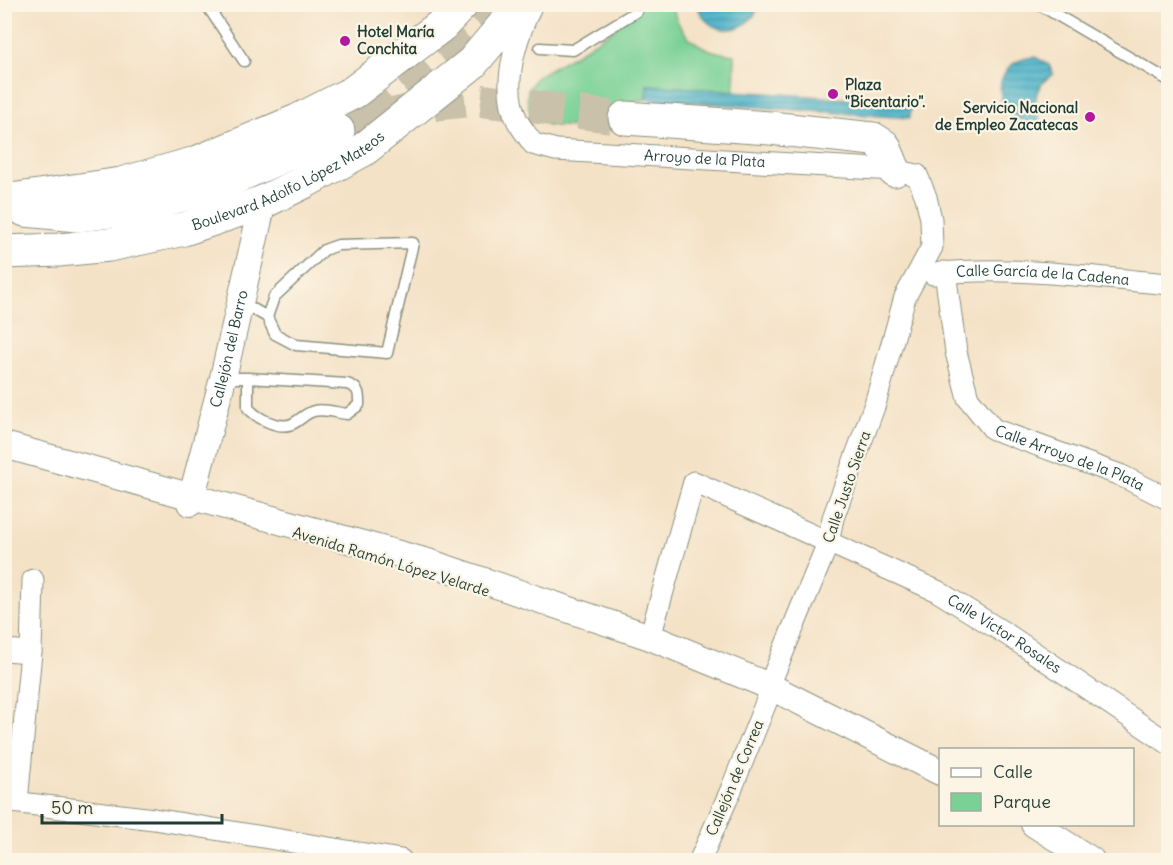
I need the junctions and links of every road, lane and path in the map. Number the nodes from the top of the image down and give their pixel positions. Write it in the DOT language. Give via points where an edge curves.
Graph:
graph roads {
  1 [pos="206,4"];
  2 [pos="462,4"];
  3 [pos="522,4"];
  4 [pos="532,4"];
  5 [pos="1038,4"];
  6 [pos="637,11"];
  7 [pos="540,48"];
  8 [pos="244,61"];
  9 [pos="1168,80"];
  10 [pos="625,118"];
  11 [pos="338,131"];
  12 [pos="894,170"];
  13 [pos="4,201"];
  14 [pos="262,202"];
  15 [pos="4,208"];
  16 [pos="4,252"];
  17 [pos="945,272"];
  18 [pos="916,276"];
  19 [pos="1168,284"];
  20 [pos="241,302"];
  21 [pos="267,317"];
  22 [pos="236,378"];
  23 [pos="4,445"];
  24 [pos="4,454"];
  25 [pos="1168,499"];
  26 [pos="191,500"];
  27 [pos="828,543"];
  28 [pos="33,580"];
  29 [pos="650,637"];
  30 [pos="4,650"];
  31 [pos="32,652"];
  32 [pos="769,690"];
  33 [pos="1168,743"];
  34 [pos="939,771"];
  35 [pos="11,802"];
  36 [pos="1036,826"];
  37 [pos="395,860"];
  38 [pos="700,861"];
  39 [pos="1091,861"];
  1 -- 8 [label="lane"];
  2 -- 13 [label="main road" via="442,25 354,92 297,121 196,164 121,184"];
  3 -- 14 [label="main road, Boulevard Adolfo López Mateos" via="472,63 363,150"];
  4 -- 12 [label="street, Arroyo de la Plata" via="513,55 511,96 516,120 533,144 556,150"];
  5 -- 9 [label="lane"];
  6 -- 7 [label="lane" via="573,50"];
  10 -- 12 [label="main road" via="873,139 884,146"];
  11 -- 15 [label="main road" via="218,185 135,208 77,215"];
  12 -- 18 [label="street, Arroyo de la Plata" via="917,176 931,219 932,247"];
  14 -- 16 [label="main road, Boulevard Adolfo López Mateos" via="184,229 109,244"];
  14 -- 20 [label="street, Callejón del Barro"];
  17 -- 18 [label="street, Calle García de la Cadena"];
  17 -- 19 [label="street, Calle García de la Cadena" via="1033,272"];
  17 -- 25 [label="street, Calle Arroyo de la Plata" via="956,352 968,398 993,429 1120,475"];
  18 -- 27 [label="street, Calle Justo Sierra" via="905,297 875,404 833,518"];
  20 -- 21 [label="lane"];
  20 -- 22 [label="street, Callejón del Barro"];
  21 -- 21 [label="lane" via="275,334 296,345 387,353 413,243 338,245 324,250 274,297"];
  22 -- 22 [label="lane" via="348,384 359,392 360,405 347,414 317,410 306,413 285,426 256,417 248,408"];
  22 -- 26 [label="street, Callejón del Barro"];
  23 -- 26 [label="street, Avenida Ramón López Velarde"];
  24 -- 26 [label="street, Avenida Ramón López Velarde"];
  26 -- 29 [label="street, Avenida Ramón López Velarde" via="428,562"];
  26 -- 32 [label="street, Avenida Ramón López Velarde" via="427,571"];
  27 -- 29 [label="street, Calle Víctor Rosales" via="694,482"];
  27 -- 32 [label="street, Calle Justo Sierra"];
  27 -- 33 [label="street, Calle Víctor Rosales" via="937,591"];
  28 -- 31 [label="street"];
  29 -- 32 [label="street, Avenida Ramón López Velarde"];
  30 -- 31 [label="street"];
  31 -- 35 [label="street"];
  32 -- 34 [label="street" via="795,698"];
  32 -- 38 [label="street, Callejón de Correa"];
  35 -- 37 [label="street" via="154,819"];
  36 -- 39 [label="street"];
}
